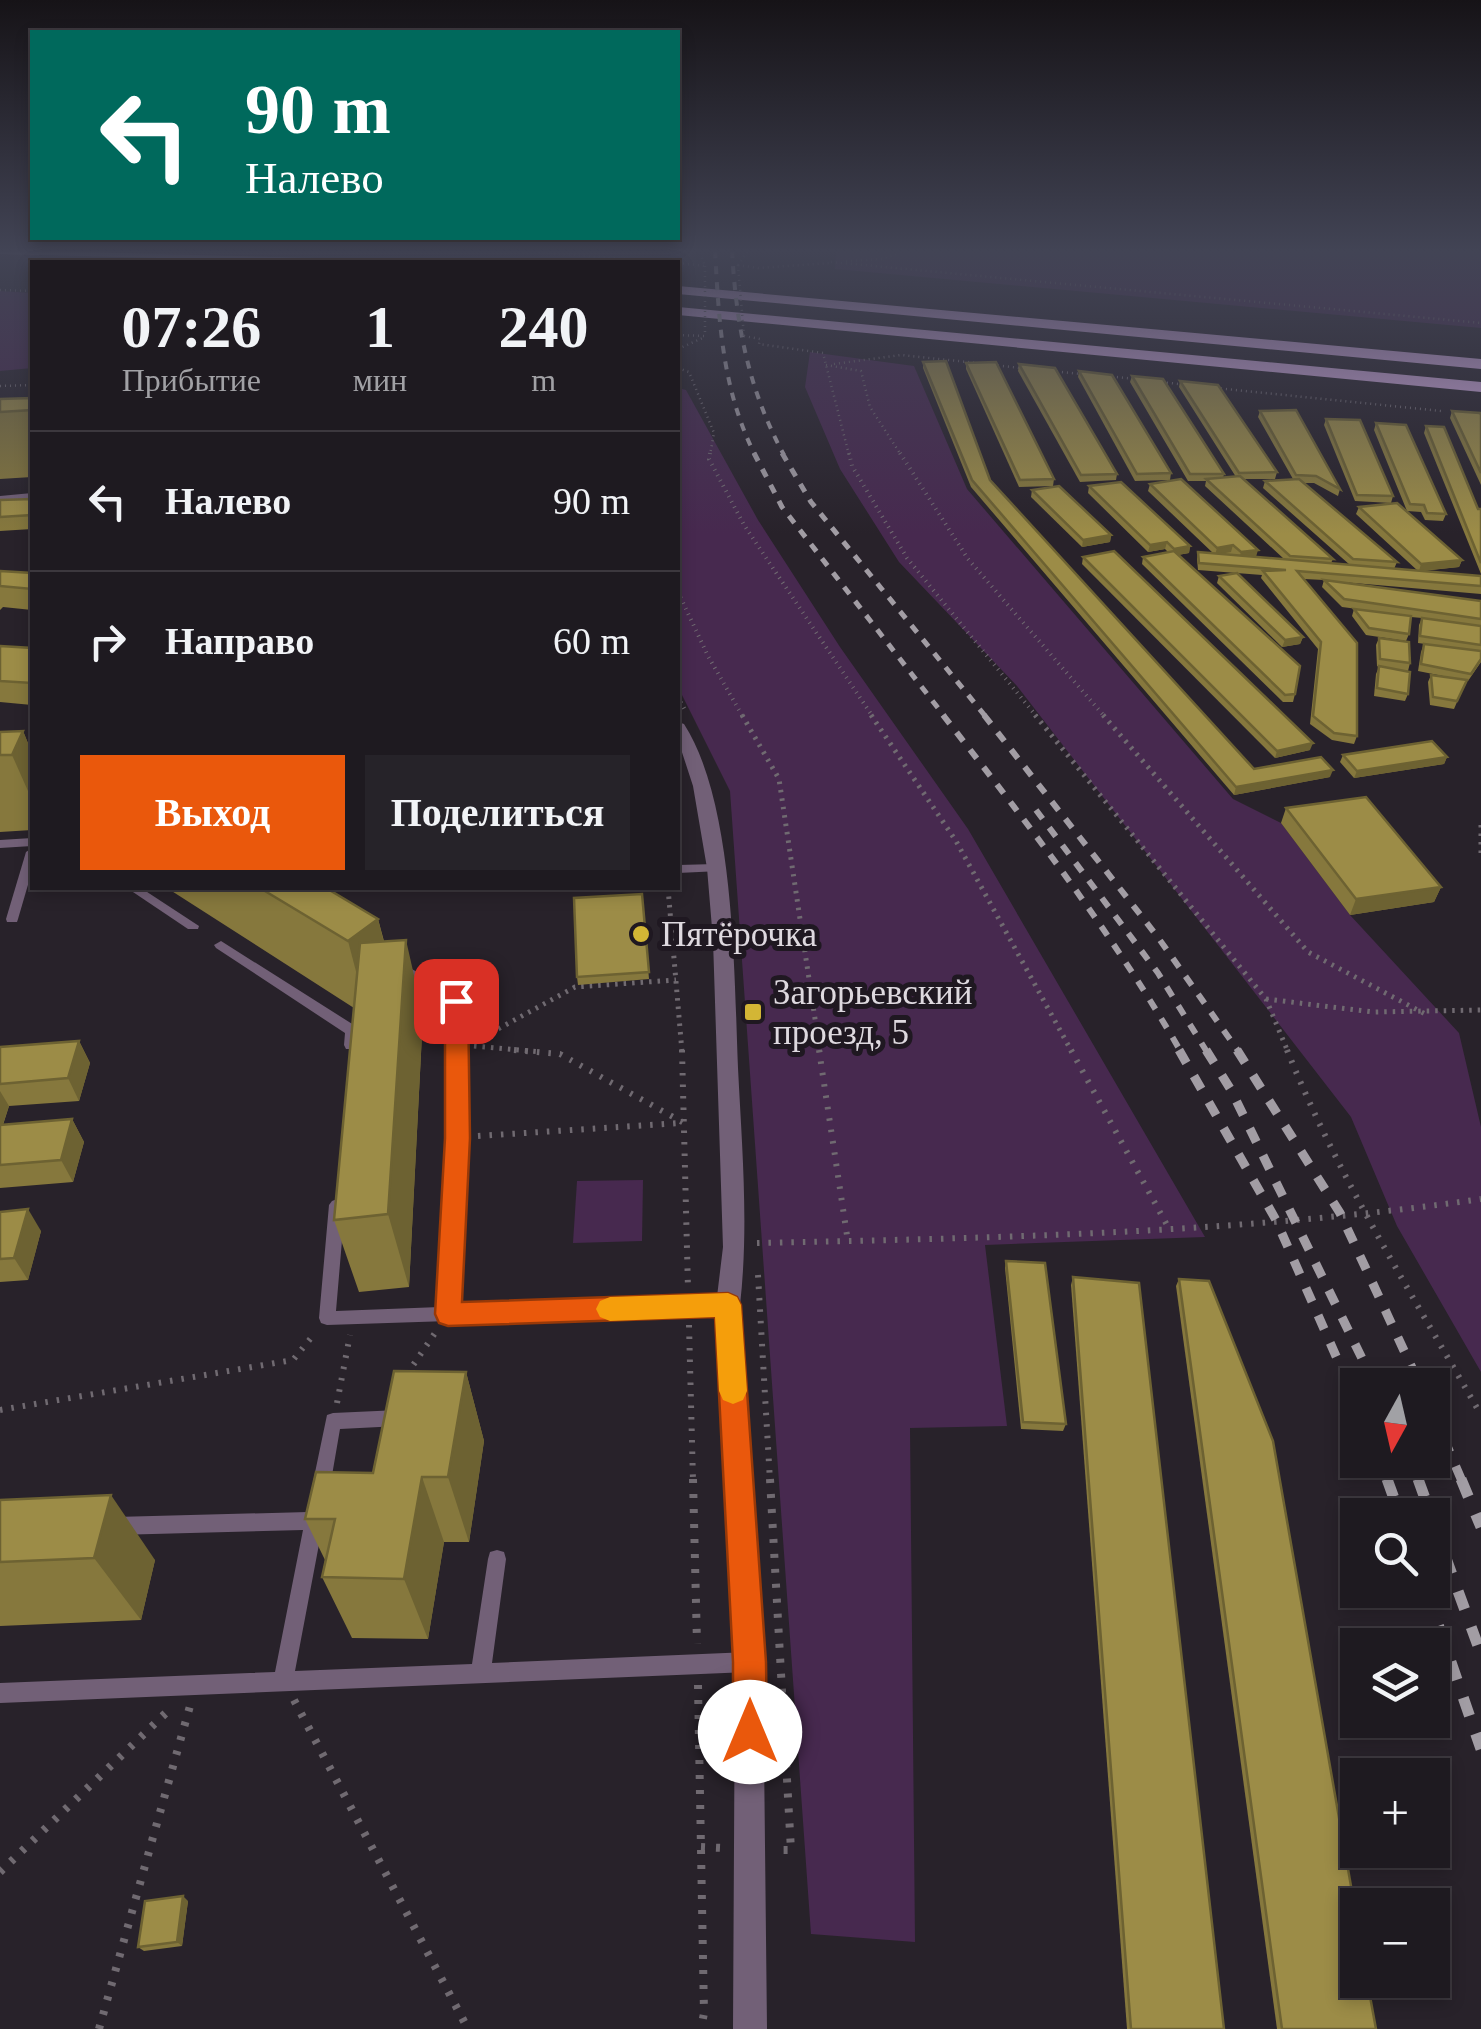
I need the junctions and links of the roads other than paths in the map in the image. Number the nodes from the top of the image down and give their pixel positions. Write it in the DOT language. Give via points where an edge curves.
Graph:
graph roads {
  1 [pos="1034,345"];
  2 [pos="1271,345"];
  3 [pos="1481,364"];
  4 [pos="1481,387"];
  5 [pos="30,496"];
  6 [pos="0,498"];
  7 [pos="681,740"];
  8 [pos="30,842"];
  9 [pos="0,844"];
  10 [pos="30,859"];
  11 [pos="716,868"];
  12 [pos="680,869"];
  13 [pos="136,890"];
  14 [pos="12,919"];
  15 [pos="193,926"];
  16 [pos="221,944"];
  17 [pos="388,960"];
  18 [pos="349,1069"];
  19 [pos="339,1184"];
  20 [pos="728,1305"];
  21 [pos="448,1314"];
  22 [pos="411,1418"];
  23 [pos="314,1521"];
  24 [pos="98,1526"];
  25 [pos="497,1559"];
  26 [pos="750,1662"];
  27 [pos="481,1672"];
  28 [pos="283,1681"];
  29 [pos="0,1693"];
  30 [pos="750,2029"];
  1 -- 4 [label="highway"];
  2 -- 3 [label="highway"];
  5 -- 6 [label="lane"];
  7 -- 11 [label="street"];
  8 -- 9 [label="lane"];
  10 -- 14 [label="lane"];
  11 -- 12 [label="lane"];
  11 -- 20 [label="street" via="734,1247"];
  13 -- 15 [label="lane"];
  16 -- 18 [label="lane" via="352,1031"];
  17 -- 21 [label="lane" via="456,1001"];
  19 -- 21 [label="lane" via="327,1318"];
  20 -- 21 [label="lane"];
  20 -- 26 [label="street"];
  22 -- 23 [label="lane" via="333,1421"];
  23 -- 24 [label="lane"];
  23 -- 28 [label="lane"];
  25 -- 27 [label="lane"];
  26 -- 27 [label="lane"];
  26 -- 30 [label="street"];
  27 -- 28 [label="lane"];
  28 -- 29 [label="lane"];
}
